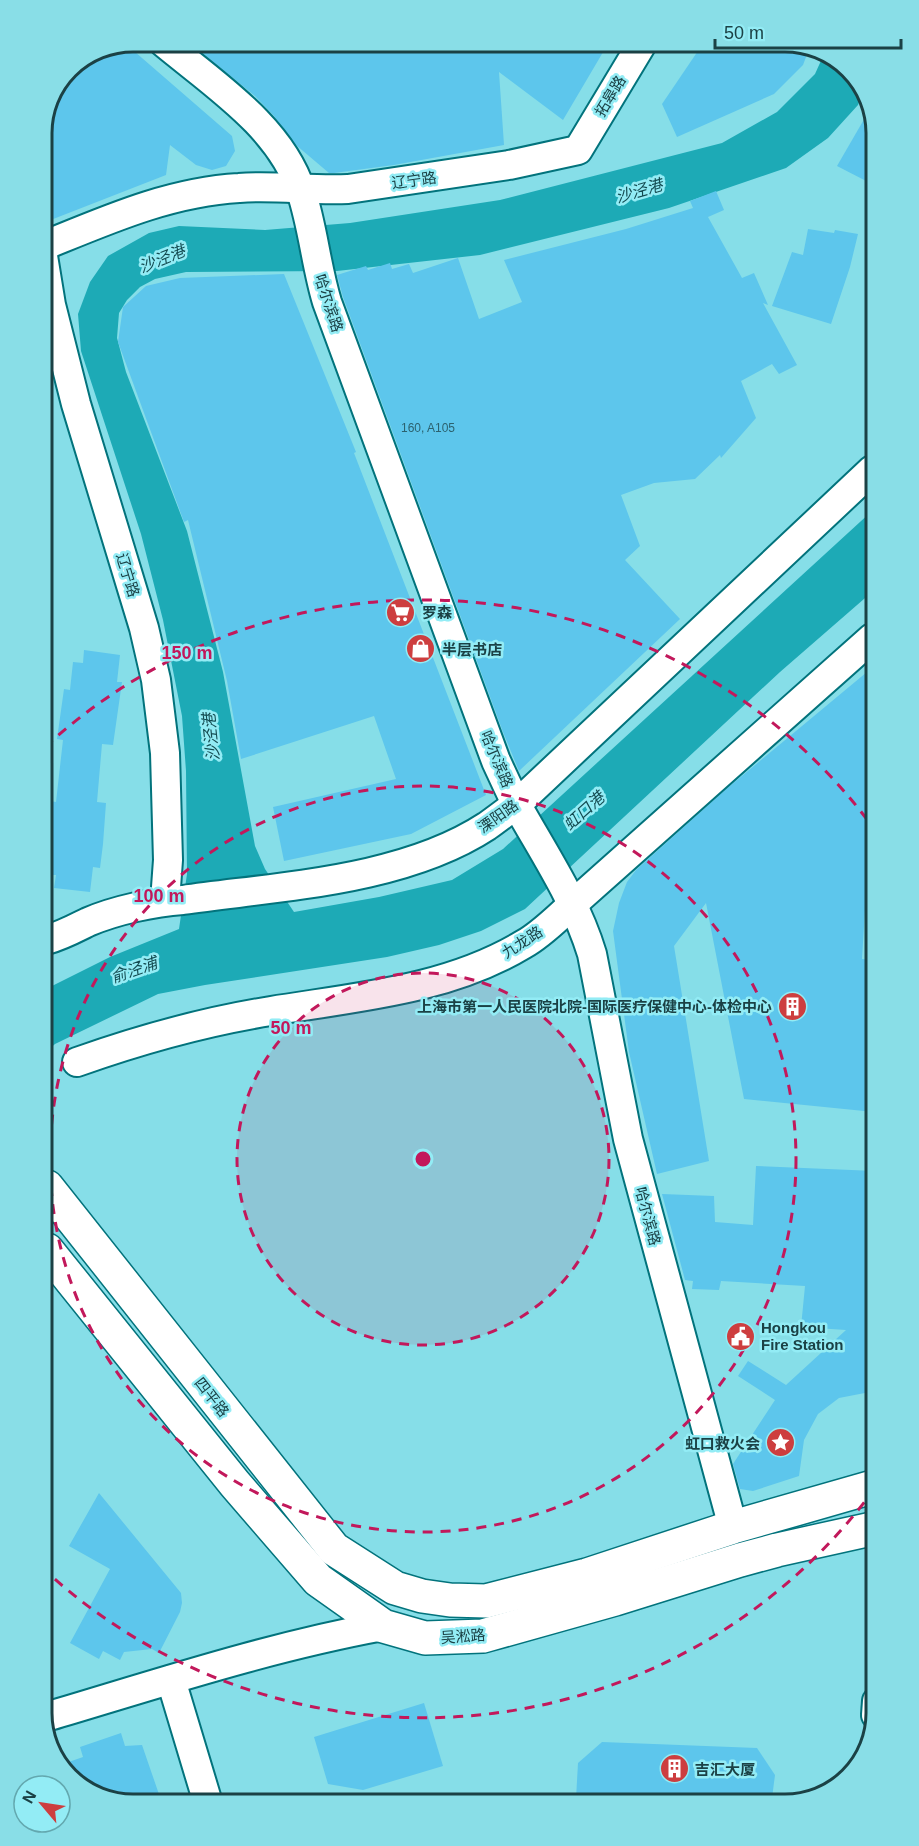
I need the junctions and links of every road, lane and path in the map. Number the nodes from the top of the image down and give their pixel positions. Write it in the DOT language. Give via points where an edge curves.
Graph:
graph roads {
  1 [pos="175,52"];
  2 [pos="637,53"];
  3 [pos="578,150"];
  4 [pos="304,202"];
  5 [pos="53,242"];
  6 [pos="53,313"];
  7 [pos="866,476"];
  8 [pos="866,643"];
  9 [pos="521,812"];
  10 [pos="567,893"];
  11 [pos="174,901"];
  12 [pos="52,938"];
  13 [pos="77,1062"];
  14 [pos="52,1195"];
  15 [pos="52,1257"];
  16 [pos="866,1489"];
  17 [pos="733,1527"];
  18 [pos="866,1530"];
  19 [pos="383,1626"];
  20 [pos="171,1680"];
  21 [pos="52,1715"];
  22 [pos="205,1793"];
  1 -- 4 [label="street, 哈尔滨路" via="261,124 284,152"];
  2 -- 3 [label="street, 拓皋路"];
  3 -- 4 [label="street, 辽宁路" via="509,165 348,189"];
  4 -- 5 [label="street, 辽宁路" via="241,188 178,196"];
  4 -- 9 [label="street, 哈尔滨路" via="327,302 496,761"];
  6 -- 11 [label="street, 辽宁路" via="156,680 165,753 168,861"];
  7 -- 9 [label="street, 溧阳路"];
  8 -- 10 [label="street, 九龙路"];
  9 -- 10 [label="street, 哈尔滨路"];
  9 -- 11 [label="street, 溧阳路" via="395,866 342,879"];
  10 -- 13 [label="street, 九龙路" via="527,943 484,966 447,979 202,1024"];
  10 -- 17 [label="street, 哈尔滨路" via="592,954 633,1160"];
  11 -- 12 [label="street, 溧阳路" via="114,913"];
  14 -- 17 [label="main road, 四平路" via="334,1549 395,1588 422,1596 486,1601 587,1575"];
  15 -- 19 [label="main road" via="235,1484 318,1580"];
  16 -- 17 [label="main road"];
  18 -- 19 [label="main road, 吴淞路" via="767,1552 483,1636 425,1638"];
  19 -- 20 [label="street, 吴淞路" via="320,1638"];
  20 -- 21 [label="street, 吴淞路"];
  20 -- 22 [label="street"];
}
